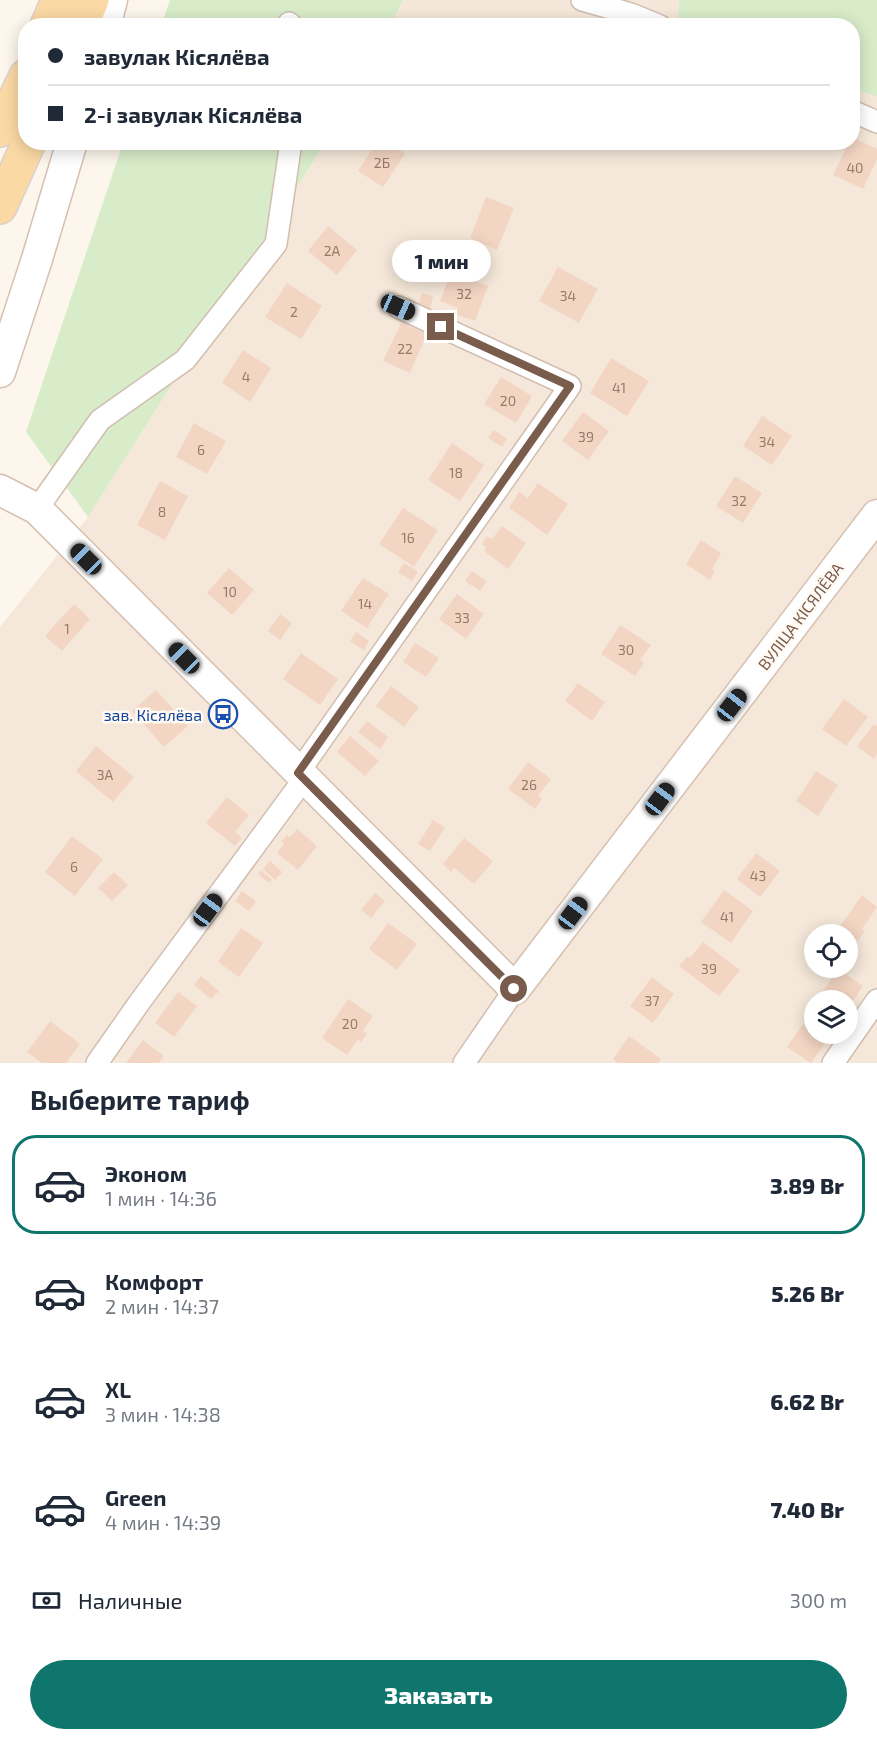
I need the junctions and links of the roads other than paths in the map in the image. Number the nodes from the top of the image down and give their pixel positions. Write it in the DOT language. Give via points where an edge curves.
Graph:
graph roads {
  1 [pos="58,0"];
  2 [pos="93,0"];
  3 [pos="112,0"];
  4 [pos="582,0"];
  5 [pos="50,18"];
  6 [pos="85,18"];
  7 [pos="107,18"];
  8 [pos="641,18"];
  9 [pos="18,92"];
  10 [pos="860,115"];
  11 [pos="877,122"];
  12 [pos="0,130"];
  13 [pos="25,150"];
  14 [pos="70,150"];
  15 [pos="290,150"];
  16 [pos="0,207"];
  17 [pos="398,307"];
  18 [pos="0,372"];
  19 [pos="0,490"];
  20 [pos="37,509"];
  21 [pos="877,515"];
  22 [pos="301,776"];
  23 [pos="514,989"];
  24 [pos="877,1000"];
  25 [pos="98,1063"];
  26 [pos="464,1063"];
  27 [pos="833,1063"];
  1 -- 5 [label="main road"];
  2 -- 6 [label="main road"];
  3 -- 7 [label="street"];
  4 -- 8 [label="street"];
  9 -- 12 [label="main road"];
  10 -- 11 [label="street"];
  13 -- 16 [label="main road"];
  14 -- 18 [label="street"];
  15 -- 20 [label="street" via="276,244 185,360 100,420"];
  17 -- 22 [label="street" via="570,386"];
  19 -- 20 [label="street"];
  20 -- 22 [label="street"];
  21 -- 23 [label="street, ВУЛІЦА КІСЯЛЁВА"];
  22 -- 23 [label="street"];
  22 -- 25 [label="street"];
  23 -- 26 [label="street, ВУЛІЦА КІСЯЛЁВА"];
  24 -- 27 [label="street"];
}
